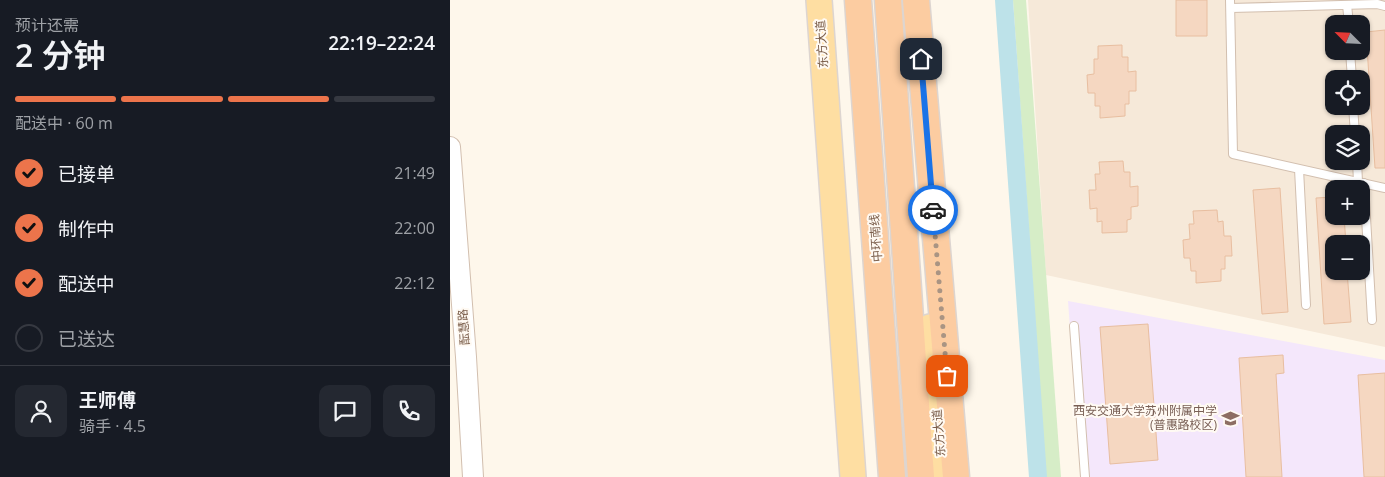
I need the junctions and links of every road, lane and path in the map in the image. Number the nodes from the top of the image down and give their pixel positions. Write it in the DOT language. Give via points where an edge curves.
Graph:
graph roads {
  1 [pos="819,0"];
  2 [pos="858,0"];
  3 [pos="888,0"];
  4 [pos="904,0"];
  5 [pos="916,0"];
  6 [pos="1317,3"];
  7 [pos="1231,4"];
  8 [pos="1384,4"];
  9 [pos="1347,5"];
  10 [pos="1348,15"];
  11 [pos="450,147"];
  12 [pos="1300,169"];
  13 [pos="1352,180"];
  14 [pos="1370,184"];
  15 [pos="1385,188"];
  16 [pos="1364,225"];
  17 [pos="1306,305"];
  18 [pos="1372,320"];
  19 [pos="1074,326"];
  20 [pos="458,358"];
  21 [pos="951,470"];
  22 [pos="472,477"];
  23 [pos="853,477"];
  24 [pos="892,477"];
  25 [pos="921,477"];
  26 [pos="1085,477"];
  1 -- 23 [label="main road, 东方大道"];
  2 -- 24 [label="highway, 中环南线"];
  3 -- 25 [label="highway"];
  4 -- 21 [label="main road, 东方大道"];
  5 -- 21 [label="highway"];
  6 -- 7 [label="lane"];
  6 -- 9 [label="lane"];
  7 -- 12 [label="lane" via="1233,154"];
  8 -- 9 [label="lane"];
  9 -- 10 [label="lane"];
  11 -- 20 [label="street, 酝慧路"];
  12 -- 13 [label="lane"];
  12 -- 17 [label="lane"];
  14 -- 15 [label="lane"];
  16 -- 18 [label="lane"];
  19 -- 26 [label="lane"];
  20 -- 22 [label="street, 酝慧路"];
}
